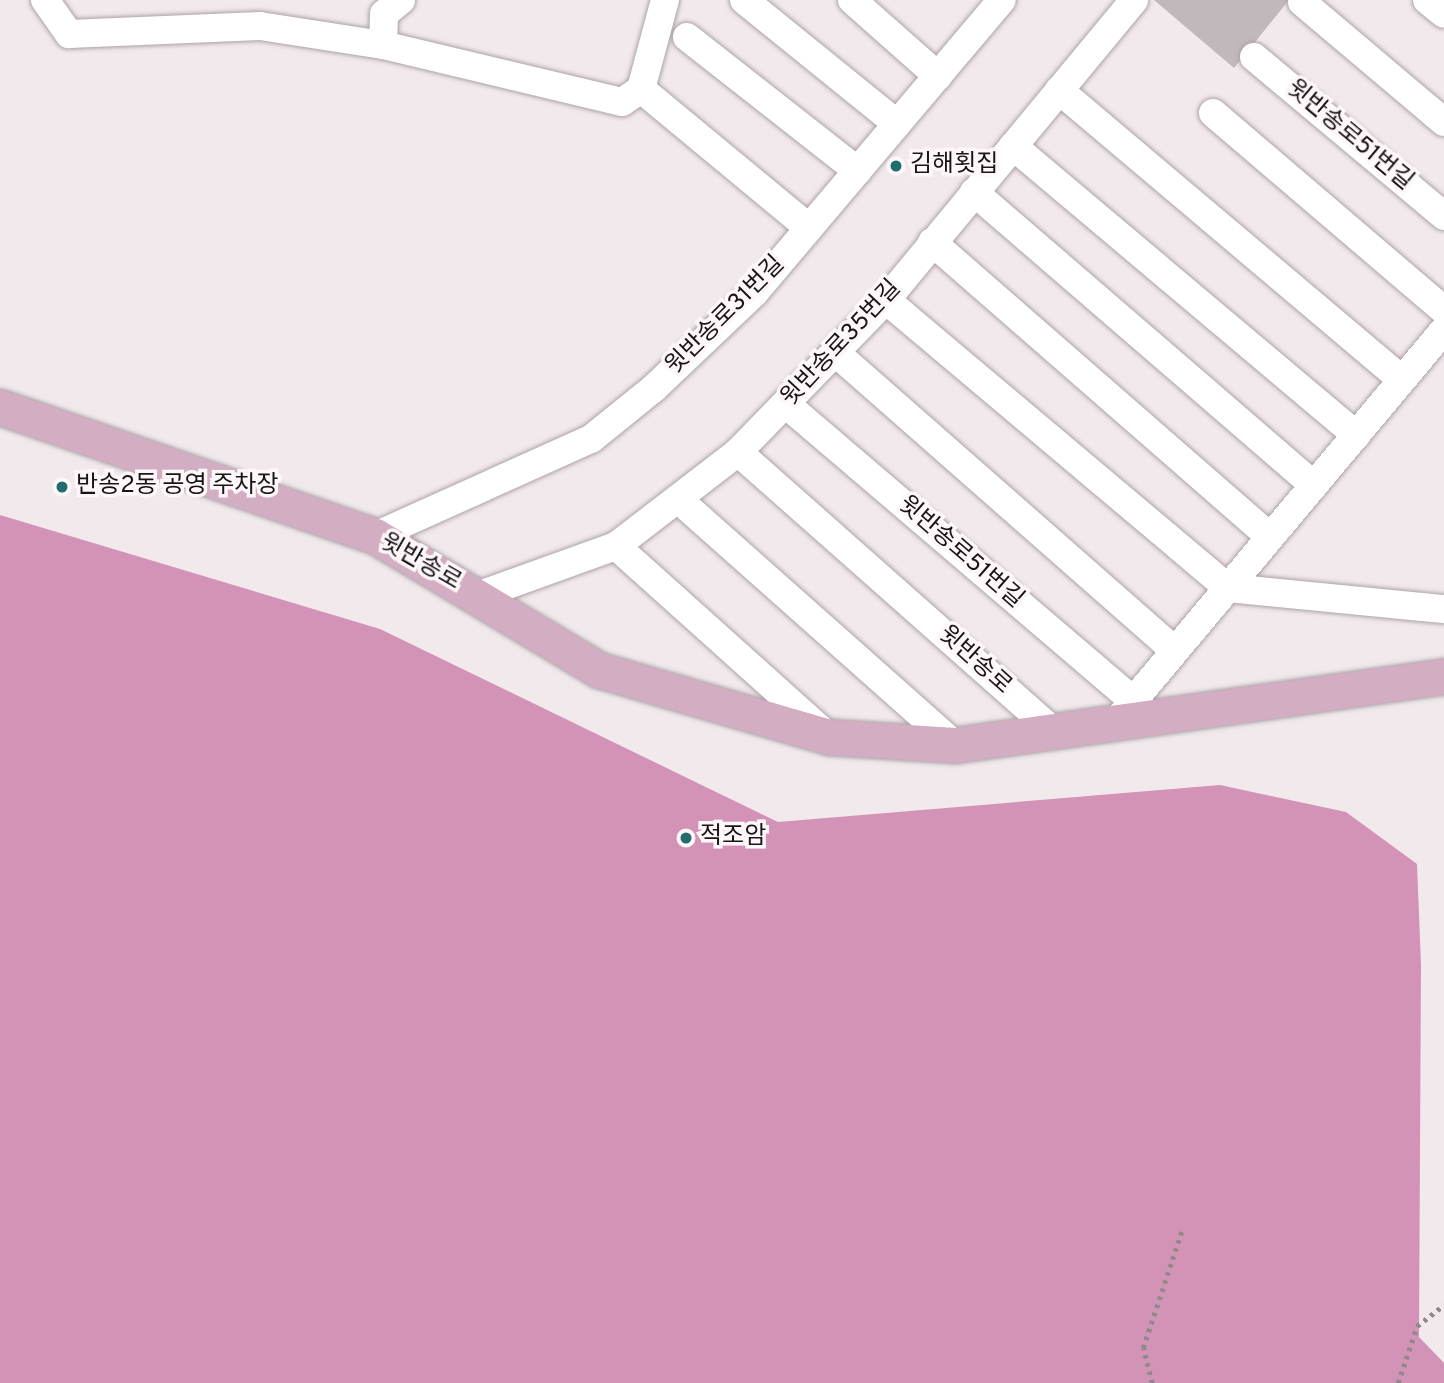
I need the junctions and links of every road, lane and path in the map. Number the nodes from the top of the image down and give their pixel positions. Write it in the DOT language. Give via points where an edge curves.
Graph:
graph roads {
  1 [pos="45,0"];
  2 [pos="401,0"];
  3 [pos="665,0"];
  4 [pos="744,0"];
  5 [pos="852,0"];
  6 [pos="1134,0"];
  7 [pos="1427,0"];
  8 [pos="1302,2"];
  9 [pos="990,4"];
  10 [pos="1444,14"];
  11 [pos="687,37"];
  12 [pos="383,45"];
  13 [pos="1254,57"];
  14 [pos="938,76"];
  15 [pos="641,89"];
  16 [pos="1059,90"];
  17 [pos="1213,113"];
  18 [pos="1444,122"];
  19 [pos="897,124"];
  20 [pos="1013,146"];
  21 [pos="858,171"];
  22 [pos="974,192"];
  23 [pos="1444,216"];
  24 [pos="809,228"];
  25 [pos="932,242"];
  26 [pos="886,300"];
  27 [pos="1444,310"];
  28 [pos="1444,330"];
  29 [pos="836,353"];
  30 [pos="1402,380"];
  31 [pos="787,405"];
  32 [pos="0,407"];
  33 [pos="1356,435"];
  34 [pos="738,452"];
  35 [pos="1314,485"];
  36 [pos="680,500"];
  37 [pos="375,536"];
  38 [pos="1270,537"];
  39 [pos="616,547"];
  40 [pos="1228,588"];
  41 [pos="477,596"];
  42 [pos="1444,608"];
  43 [pos="1175,650"];
  44 [pos="1444,676"];
  45 [pos="1125,710"];
  46 [pos="1054,732"];
  47 [pos="829,737"];
  48 [pos="955,745"];
  49 [pos="1182,1230"];
  50 [pos="1444,1305"];
  51 [pos="1152,1383"];
  52 [pos="1398,1383"];
  1 -- 12 [label="street" via="69,34 260,26"];
  2 -- 12 [label="street" via="384,15"];
  3 -- 15 [label="street"];
  4 -- 19 [label="street"];
  5 -- 14 [label="street"];
  6 -- 16 [label="street, 윗반송로35번길"];
  7 -- 10 [label="street"];
  8 -- 18 [label="street"];
  9 -- 14 [label="street, 윗반송로31번길"];
  11 -- 21 [label="street"];
  12 -- 15 [label="street" via="622,102"];
  13 -- 23 [label="street, 윗반송로51번길"];
  14 -- 19 [label="street, 윗반송로31번길"];
  15 -- 24 [label="street"];
  16 -- 20 [label="street, 윗반송로35번길"];
  16 -- 30 [label="street"];
  17 -- 27 [label="street"];
  19 -- 21 [label="street, 윗반송로31번길"];
  20 -- 22 [label="street, 윗반송로35번길"];
  20 -- 33 [label="street"];
  21 -- 24 [label="street, 윗반송로31번길"];
  22 -- 25 [label="street, 윗반송로35번길"];
  22 -- 35 [label="street"];
  24 -- 37 [label="street, 윗반송로31번길" via="755,292 654,388 591,439"];
  25 -- 26 [label="street, 윗반송로35번길"];
  25 -- 38 [label="street"];
  26 -- 29 [label="street, 윗반송로35번길"];
  26 -- 40 [label="street"];
  28 -- 30 [label="street"];
  29 -- 31 [label="street, 윗반송로35번길"];
  29 -- 43 [label="street"];
  30 -- 33 [label="street"];
  31 -- 34 [label="street, 윗반송로35번길"];
  31 -- 45 [label="street, 윗반송로51번길"];
  32 -- 37 [label="main road, 윗반송로"];
  33 -- 35 [label="street"];
  34 -- 36 [label="street, 윗반송로35번길"];
  34 -- 46 [label="street, 윗반송로"];
  35 -- 38 [label="street"];
  36 -- 39 [label="street, 윗반송로35번길"];
  36 -- 48 [label="street"];
  37 -- 41 [label="main road, 윗반송로"];
  38 -- 40 [label="street"];
  39 -- 41 [label="street, 윗반송로35번길"];
  39 -- 47 [label="street"];
  40 -- 42 [label="street"];
  40 -- 43 [label="street"];
  41 -- 47 [label="main road, 윗반송로" via="599,670"];
  43 -- 45 [label="street"];
  44 -- 45 [label="main road, 윗반송로"];
  45 -- 46 [label="main road, 윗반송로"];
  46 -- 48 [label="main road, 윗반송로"];
  47 -- 48 [label="main road, 윗반송로"];
  49 -- 51 [label="path" via="1143,1348"];
  50 -- 52 [label="path" via="1417,1326"];
}
